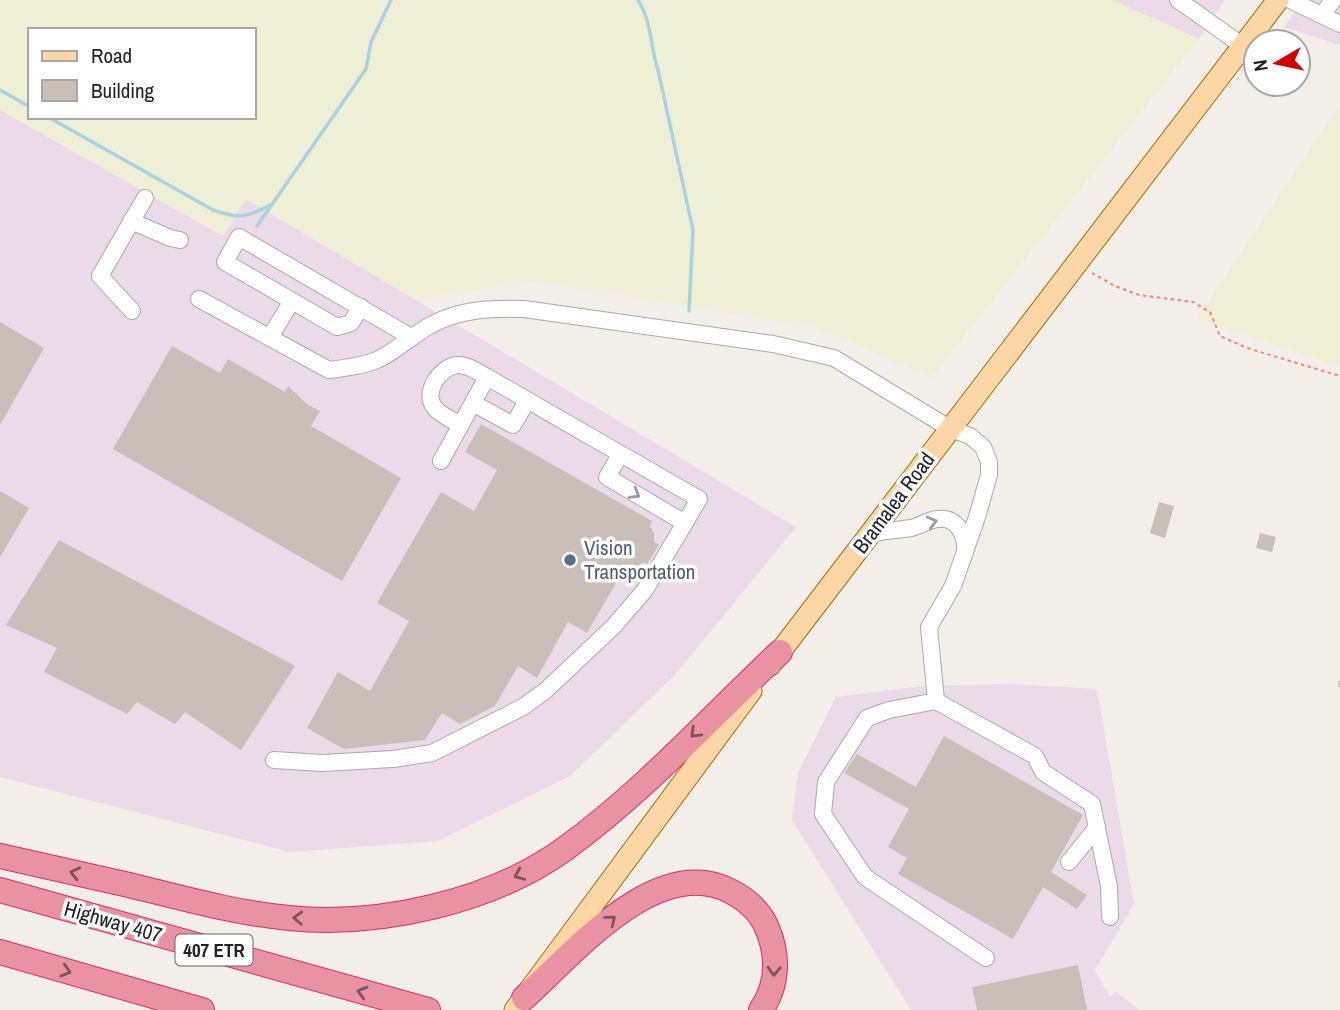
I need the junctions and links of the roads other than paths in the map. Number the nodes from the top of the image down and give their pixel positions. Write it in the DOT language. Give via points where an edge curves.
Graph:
graph roads {
  1 [pos="1178,0"];
  2 [pos="1278,0"];
  3 [pos="1290,0"];
  4 [pos="1333,0"];
  5 [pos="1322,15"];
  6 [pos="1340,24"];
  7 [pos="1257,28"];
  8 [pos="1242,45"];
  9 [pos="1242,47"];
  10 [pos="145,198"];
  11 [pos="131,221"];
  12 [pos="180,240"];
  13 [pos="199,299"];
  14 [pos="292,301"];
  15 [pos="361,307"];
  16 [pos="132,311"];
  17 [pos="270,337"];
  18 [pos="411,337"];
  19 [pos="487,377"];
  20 [pos="527,401"];
  21 [pos="473,403"];
  22 [pos="461,425"];
  23 [pos="949,428"];
  24 [pos="620,455"];
  25 [pos="441,461"];
  26 [pos="685,523"];
  27 [pos="873,533"];
  28 [pos="964,556"];
  29 [pos="780,652"];
  30 [pos="936,701"];
  31 [pos="274,760"];
  32 [pos="1097,827"];
  33 [pos="0,856"];
  34 [pos="1069,862"];
  35 [pos="0,890"];
  36 [pos="1110,917"];
  37 [pos="0,952"];
  38 [pos="986,958"];
  39 [pos="520,1004"];
  40 [pos="202,1010"];
  41 [pos="428,1010"];
  42 [pos="761,1010"];
  1 -- 8 [label="lane"];
  2 -- 7 [label="main road, Bramalea Road"];
  3 -- 5 [label="lane"];
  4 -- 5 [label="lane"];
  5 -- 6 [label="lane"];
  9 -- 23 [label="main road, Bramalea Road"];
  10 -- 11 [label="lane"];
  11 -- 12 [label="lane"];
  11 -- 16 [label="lane" via="100,276"];
  13 -- 17 [label="lane"];
  14 -- 15 [label="lane" via="337,327 351,323"];
  14 -- 15 [label="lane" via="225,262 239,237"];
  14 -- 17 [label="lane"];
  15 -- 18 [label="lane"];
  17 -- 18 [label="lane" via="329,370 379,359"];
  18 -- 23 [label="lane" via="455,315 499,308 773,344 834,358"];
  19 -- 20 [label="lane"];
  19 -- 21 [label="lane"];
  19 -- 22 [label="lane" via="456,365 446,369 430,391 435,409"];
  20 -- 21 [label="lane" via="513,425"];
  20 -- 24 [label="lane"];
  21 -- 22 [label="lane"];
  22 -- 25 [label="lane"];
  23 -- 27 [label="main road, Bramalea Road"];
  23 -- 28 [label="lane" via="984,447 989,462"];
  24 -- 26 [label="lane, one-way" via="607,477"];
  24 -- 26 [label="lane" via="699,499"];
  26 -- 31 [label="lane" via="645,590 613,627 523,707 432,753 322,763"];
  27 -- 28 [label="lane, one-way" via="943,519 963,533"];
  27 -- 29 [label="main road, Bramalea Road"];
  28 -- 30 [label="lane" via="929,627"];
  29 -- 33 [label="highway, one-way" via="632,794 565,848 506,881 417,911 350,919 290,918 208,905"];
  29 -- 39 [label="main road, Bramalea Road"];
  30 -- 32 [label="lane" via="1035,756 1043,772 1092,804"];
  30 -- 38 [label="lane" via="867,718 827,782 823,814 865,877"];
  32 -- 34 [label="lane"];
  32 -- 36 [label="lane"];
  41 -- 35 [label="highway, Highway 407 / 407 ETR, one-way"];
  37 -- 40 [label="highway, one-way"];
  39 -- 42 [label="highway, one-way" via="634,902 658,889 708,884 751,905 769,932 774,981"];
}
